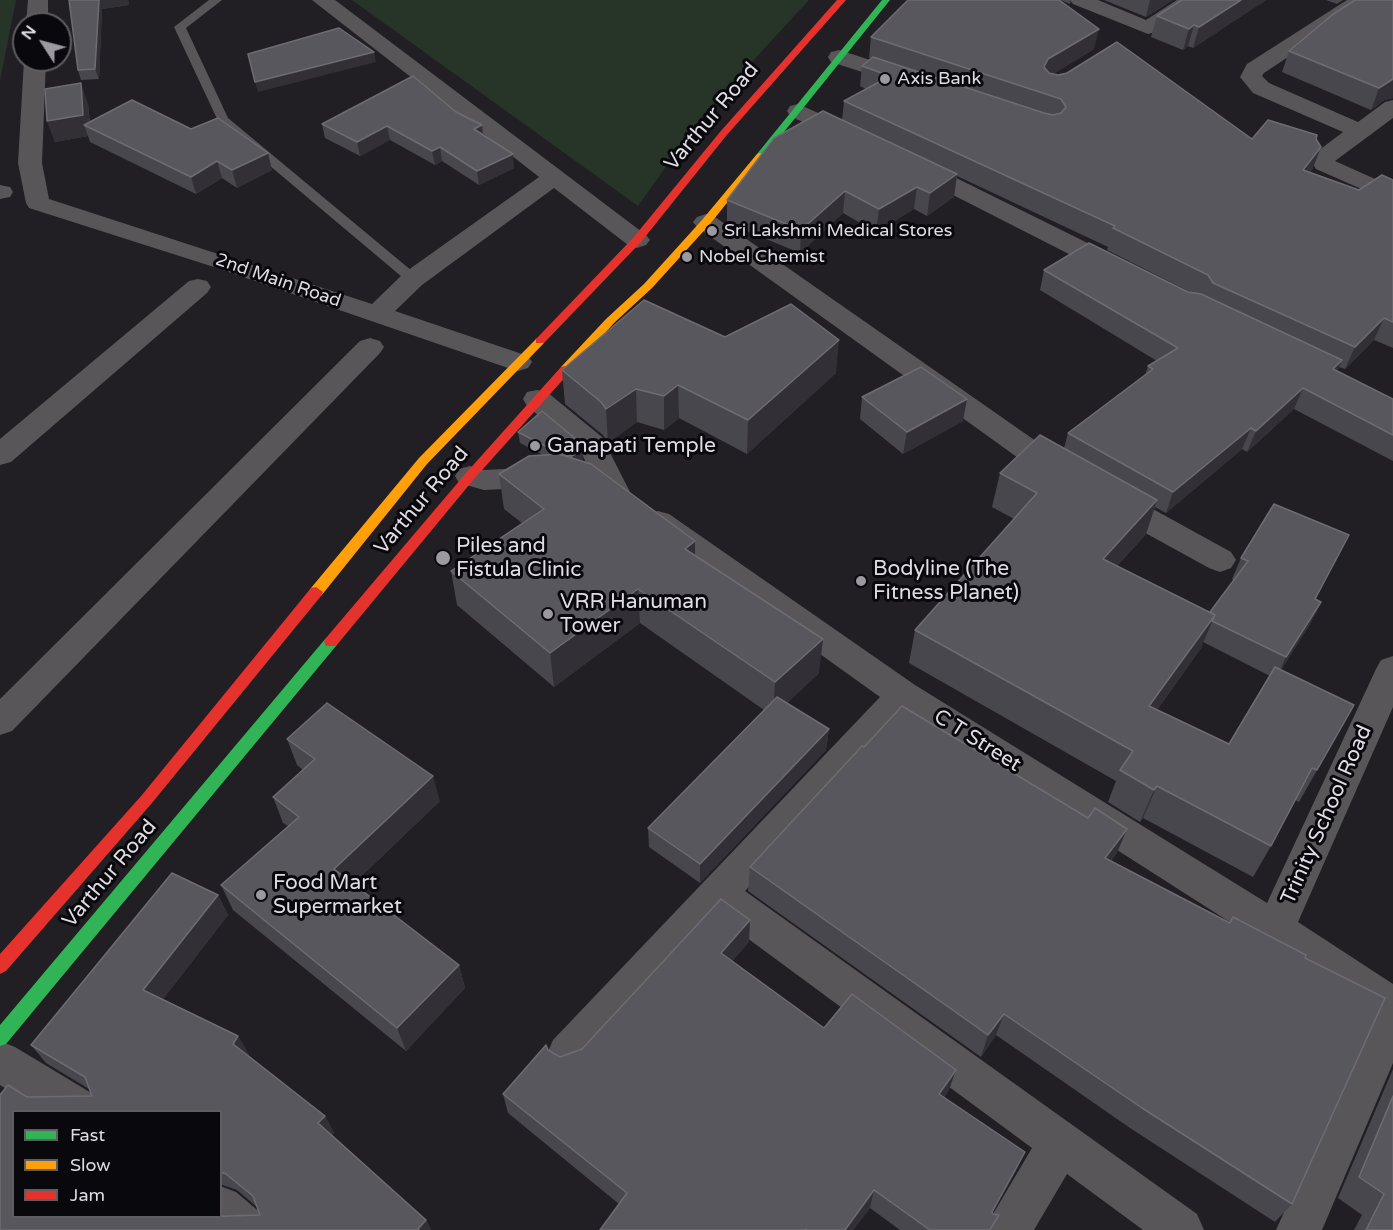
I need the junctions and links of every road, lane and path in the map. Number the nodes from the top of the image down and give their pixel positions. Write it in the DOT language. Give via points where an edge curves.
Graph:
graph roads {
  1 [pos="216,0"];
  2 [pos="322,0"];
  3 [pos="842,0"];
  4 [pos="886,0"];
  5 [pos="1080,0"];
  6 [pos="1191,0"];
  7 [pos="1361,0"];
  8 [pos="1148,28"];
  9 [pos="1129,40"];
  10 [pos="839,57"];
  11 [pos="34,72"];
  12 [pos="927,86"];
  13 [pos="1393,107"];
  14 [pos="798,111"];
  15 [pos="1360,131"];
  16 [pos="555,177"];
  17 [pos="1393,196"];
  18 [pos="706,222"];
  19 [pos="637,240"];
  20 [pos="1137,278"];
  21 [pos="413,279"];
  22 [pos="198,287"];
  23 [pos="376,315"];
  24 [pos="370,347"];
  25 [pos="518,362"];
  26 [pos="537,399"];
  27 [pos="0,454"];
  28 [pos="470,476"];
  29 [pos="584,483"];
  30 [pos="1220,560"];
  31 [pos="1393,669"];
  32 [pos="903,695"];
  33 [pos="0,721"];
  34 [pos="717,892"];
  35 [pos="1275,929"];
  36 [pos="0,966"];
  37 [pos="1393,1007"];
  38 [pos="1393,1015"];
  39 [pos="0,1038"];
  40 [pos="568,1054"];
  41 [pos="0,1061"];
  42 [pos="80,1110"];
  43 [pos="1060,1143"];
  44 [pos="222,1210"];
  45 [pos="246,1230"];
  46 [pos="1009,1230"];
  47 [pos="1181,1230"];
  48 [pos="1299,1230"];
  1 -- 21 [label="lane" via="180,27 223,120"];
  2 -- 16 [label="street"];
  3 -- 19 [label="main road, Varthur Road" via="723,134"];
  4 -- 10 [label="main road, Varthur Road"];
  5 -- 8 [label="street"];
  6 -- 8 [label="street"];
  7 -- 15 [label="street" via="1255,69 1251,77 1261,88"];
  8 -- 9 [label="street"];
  10 -- 12 [label="street"];
  10 -- 14 [label="main road, Varthur Road"];
  11 -- 23 [label="street, 2nd Main Road" via="30,163 38,203"];
  13 -- 15 [label="street"];
  14 -- 18 [label="main road, Varthur Road"];
  14 -- 20 [label="street" via="971,192"];
  15 -- 17 [label="street" via="1322,159 1324,164"];
  16 -- 19 [label="street"];
  16 -- 21 [label="street"];
  18 -- 26 [label="main road, Varthur Road"];
  18 -- 30 [label="street" via="1023,446"];
  19 -- 25 [label="main road, Varthur Road"];
  21 -- 23 [label="street"];
  22 -- 27 [label="street"];
  23 -- 25 [label="street, 2nd Main Road"];
  24 -- 33 [label="street"];
  25 -- 36 [label="main road, Varthur Road" via="423,461 147,799"];
  26 -- 28 [label="main road, Varthur Road"];
  26 -- 29 [label="street" via="592,444"];
  28 -- 29 [label="street" via="484,480"];
  28 -- 39 [label="main road, Varthur Road"];
  29 -- 32 [label="street, C T Street"];
  31 -- 35 [label="street, Trinity School Road"];
  32 -- 34 [label="street"];
  32 -- 35 [label="street, C T Street"];
  34 -- 40 [label="street"];
  34 -- 43 [label="street"];
  35 -- 37 [label="street, C T Street"];
  38 -- 48 [label="street"];
  41 -- 42 [label="street"];
  43 -- 46 [label="street"];
  43 -- 47 [label="street"];
  44 -- 45 [label="street"];
}
